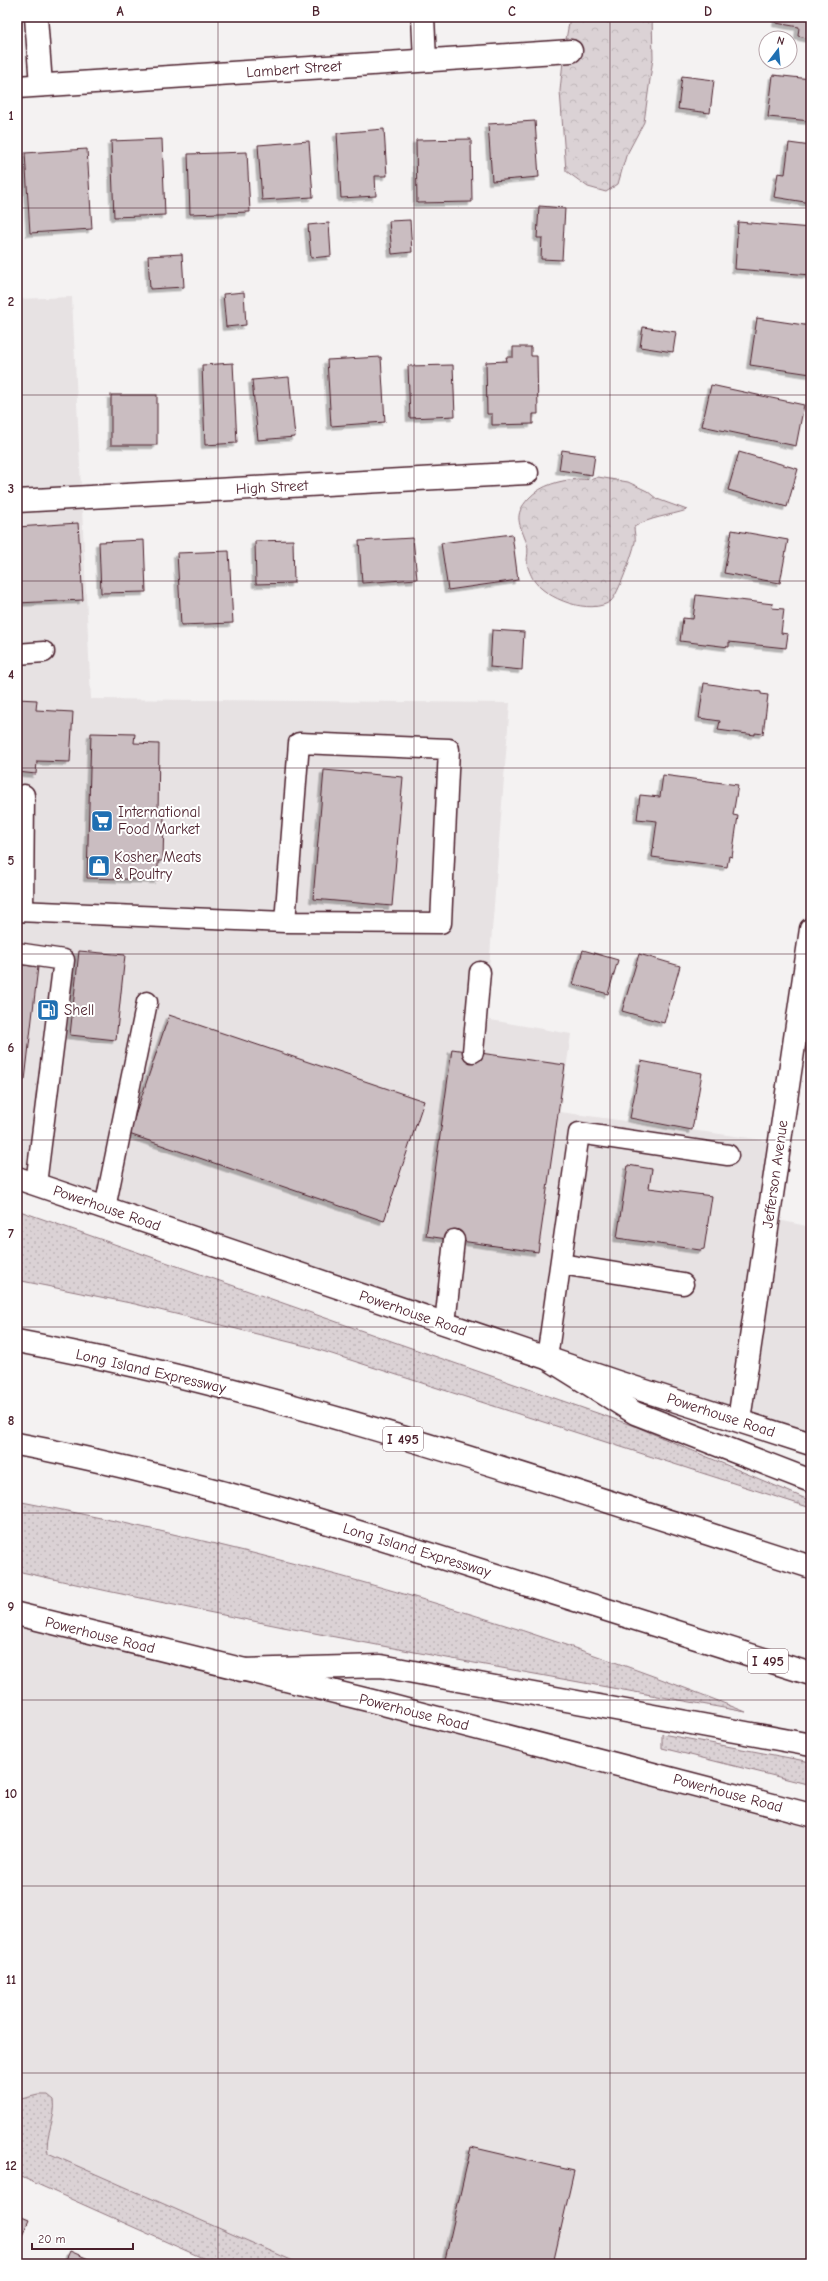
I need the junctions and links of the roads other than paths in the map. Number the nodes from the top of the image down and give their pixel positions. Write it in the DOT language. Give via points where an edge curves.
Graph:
graph roads {
  1 [pos="36,17"];
  2 [pos="423,17"];
  3 [pos="571,51"];
  4 [pos="425,60"];
  5 [pos="41,85"];
  6 [pos="17,87"];
  7 [pos="527,473"];
  8 [pos="17,501"];
  9 [pos="44,652"];
  10 [pos="17,654"];
  11 [pos="24,795"];
  12 [pos="20,911"];
  13 [pos="285,922"];
  14 [pos="811,929"];
  15 [pos="17,953"];
  16 [pos="480,972"];
  17 [pos="147,1002"];
  18 [pos="473,1052"];
  19 [pos="728,1155"];
  20 [pos="26,1181"];
  21 [pos="105,1208"];
  22 [pos="454,1240"];
  23 [pos="561,1264"];
  24 [pos="683,1284"];
  25 [pos="445,1324"];
  26 [pos="17,1341"];
  27 [pos="547,1358"];
  28 [pos="739,1420"];
  29 [pos="17,1444"];
  30 [pos="811,1444"];
  31 [pos="811,1482"];
  32 [pos="811,1567"];
  33 [pos="17,1614"];
  34 [pos="241,1670"];
  35 [pos="811,1674"];
  36 [pos="811,1745"];
  37 [pos="811,1815"];
  1 -- 5 [label="main road"];
  2 -- 4 [label="main road"];
  3 -- 4 [label="main road, Lambert Street"];
  4 -- 5 [label="main road, Lambert Street"];
  5 -- 6 [label="main road, Lambert Street"];
  7 -- 8 [label="main road, High Street"];
  9 -- 10 [label="lane"];
  11 -- 12 [label="lane"];
  12 -- 13 [label="lane"];
  13 -- 13 [label="lane" via="299,743 449,749 441,923"];
  14 -- 28 [label="main road, Jefferson Avenue"];
  15 -- 20 [label="lane" via="64,960"];
  16 -- 18 [label="lane"];
  17 -- 21 [label="lane"];
  19 -- 23 [label="lane" via="579,1133"];
  20 -- 21 [label="main road, Powerhouse Road"];
  21 -- 25 [label="main road, Powerhouse Road"];
  22 -- 25 [label="lane"];
  23 -- 24 [label="lane"];
  23 -- 27 [label="lane"];
  25 -- 27 [label="main road, Powerhouse Road"];
  26 -- 32 [label="main road, Long Island Expressway / I 495" via="167,1374 356,1425 480,1461"];
  27 -- 28 [label="main road, Powerhouse Road"];
  27 -- 31 [label="main road" via="635,1413"];
  28 -- 30 [label="main road, Powerhouse Road"];
  29 -- 35 [label="main road, Long Island Expressway / I 495" via="145,1473 279,1508"];
  33 -- 34 [label="main road, Powerhouse Road"];
  34 -- 36 [label="main road" via="381,1666"];
  34 -- 37 [label="main road, Powerhouse Road"];
}
